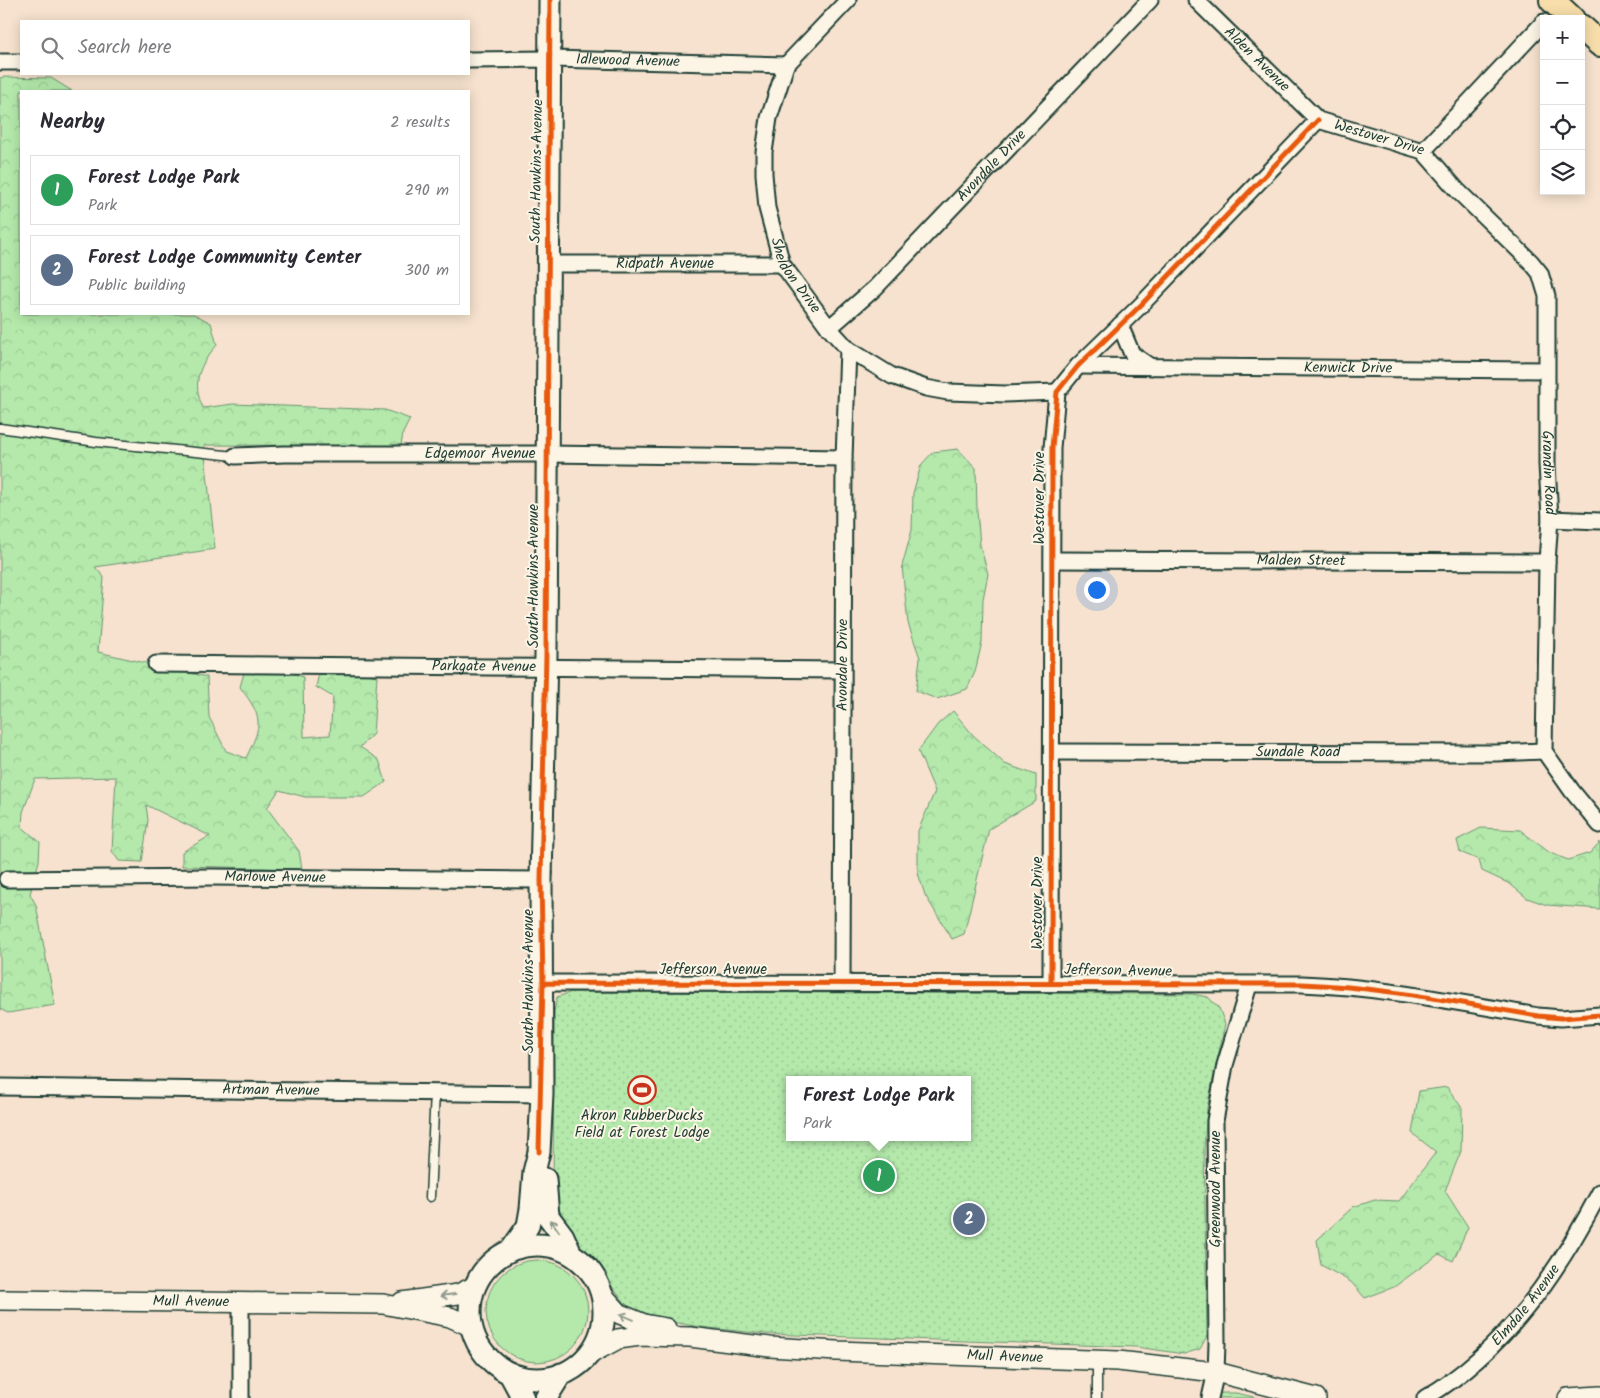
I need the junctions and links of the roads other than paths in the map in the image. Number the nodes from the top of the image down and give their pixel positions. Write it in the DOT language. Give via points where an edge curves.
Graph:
graph roads {
  1 [pos="550,0"];
  2 [pos="848,0"];
  3 [pos="1150,0"];
  4 [pos="1196,0"];
  5 [pos="1554,13"];
  6 [pos="1585,31"];
  7 [pos="1600,44"];
  8 [pos="551,59"];
  9 [pos="470,60"];
  10 [pos="0,62"];
  11 [pos="20,62"];
  12 [pos="786,65"];
  13 [pos="1318,120"];
  14 [pos="1422,151"];
  15 [pos="549,264"];
  16 [pos="782,264"];
  17 [pos="1120,325"];
  18 [pos="829,328"];
  19 [pos="848,349"];
  20 [pos="1078,366"];
  21 [pos="1151,367"];
  22 [pos="1546,370"];
  23 [pos="1057,392"];
  24 [pos="0,428"];
  25 [pos="547,454"];
  26 [pos="235,456"];
  27 [pos="844,458"];
  28 [pos="1550,519"];
  29 [pos="1600,521"];
  30 [pos="1054,560"];
  31 [pos="1547,562"];
  32 [pos="156,664"];
  33 [pos="546,667"];
  34 [pos="842,670"];
  35 [pos="1544,751"];
  36 [pos="1053,752"];
  37 [pos="1600,825"];
  38 [pos="7,879"];
  39 [pos="541,880"];
  40 [pos="1051,982"];
  41 [pos="543,983"];
  42 [pos="842,983"];
  43 [pos="1249,984"];
  44 [pos="1600,1016"];
  45 [pos="0,1087"];
  46 [pos="435,1092"];
  47 [pos="542,1094"];
  48 [pos="539,1152"];
  49 [pos="1600,1192"];
  50 [pos="430,1197"];
  51 [pos="512,1249"];
  52 [pos="571,1254"];
  53 [pos="473,1288"];
  54 [pos="602,1293"];
  55 [pos="0,1300"];
  56 [pos="241,1303"];
  57 [pos="383,1304"];
  58 [pos="470,1326"];
  59 [pos="690,1337"];
  60 [pos="588,1356"];
  61 [pos="1097,1360"];
  62 [pos="1216,1372"];
  63 [pos="510,1374"];
  64 [pos="561,1374"];
  65 [pos="1600,1396"];
  66 [pos="241,1398"];
  67 [pos="523,1398"];
  68 [pos="546,1398"];
  69 [pos="1097,1398"];
  70 [pos="1210,1398"];
  71 [pos="1316,1398"];
  72 [pos="1424,1398"];
  73 [pos="1568,1398"];
  1 -- 8 [label="main road, South Hawkins Avenue"];
  2 -- 12 [label="street, Sheldon Drive"];
  3 -- 18 [label="street, Avondale Drive" via="875,288"];
  4 -- 13 [label="street, Alden Avenue"];
  5 -- 14 [label="street, Westover Drive"];
  6 -- 7 [label="main road"];
  8 -- 9 [label="street, Idlewood Avenue"];
  8 -- 12 [label="street, Idlewood Avenue"];
  8 -- 15 [label="main road, South Hawkins Avenue"];
  10 -- 11 [label="street"];
  12 -- 16 [label="street, Sheldon Drive" via="769,118 764,160 768,208"];
  13 -- 14 [label="street, Westover Drive"];
  13 -- 17 [label="street, Westover Drive"];
  14 -- 22 [label="street, Grandin Road" via="1540,273 1547,296"];
  15 -- 16 [label="street, Ridpath Avenue"];
  15 -- 25 [label="main road, South Hawkins Avenue"];
  16 -- 18 [label="street, Sheldon Drive"];
  17 -- 20 [label="street, Westover Drive"];
  17 -- 21 [label="street" via="1132,354"];
  18 -- 19 [label="street, Sheldon Drive"];
  19 -- 23 [label="street, Sheldon Drive" via="892,376 926,388 995,394"];
  19 -- 27 [label="street, Avondale Drive"];
  20 -- 21 [label="street, Kenwick Drive"];
  20 -- 23 [label="street, Westover Drive"];
  21 -- 22 [label="street, Kenwick Drive"];
  22 -- 28 [label="street, Grandin Road"];
  23 -- 30 [label="street, Westover Drive" via="1052,448"];
  24 -- 26 [label="lane"];
  25 -- 26 [label="street, Edgemoor Avenue"];
  25 -- 27 [label="street, Edgemoor Avenue"];
  25 -- 33 [label="main road, South Hawkins Avenue"];
  27 -- 34 [label="street, Avondale Drive"];
  28 -- 29 [label="street"];
  28 -- 31 [label="street, Grandin Road"];
  30 -- 31 [label="street, Malden Street"];
  30 -- 36 [label="street, Westover Drive"];
  31 -- 35 [label="street, Grandin Road"];
  32 -- 33 [label="street, Parkgate Avenue"];
  33 -- 34 [label="street, Parkgate Avenue"];
  33 -- 39 [label="main road, South Hawkins Avenue"];
  34 -- 42 [label="street, Avondale Drive"];
  35 -- 36 [label="street, Sundale Road"];
  35 -- 37 [label="street"];
  36 -- 40 [label="street, Westover Drive"];
  38 -- 39 [label="street, Marlowe Avenue"];
  39 -- 41 [label="main road, South Hawkins Avenue"];
  40 -- 42 [label="street, Jefferson Avenue"];
  40 -- 43 [label="street, Jefferson Avenue"];
  41 -- 42 [label="street, Jefferson Avenue"];
  41 -- 47 [label="main road, South Hawkins Avenue"];
  43 -- 44 [label="street, Jefferson Avenue" via="1348,986 1538,1016"];
  43 -- 62 [label="street, Greenwood Avenue" via="1225,1065 1216,1121"];
  45 -- 46 [label="street, Artman Avenue"];
  46 -- 47 [label="street, Artman Avenue"];
  46 -- 50 [label="lane"];
  47 -- 48 [label="main road, South Hawkins Avenue"];
  48 -- 51 [label="main road, South Hawkins Avenue" via="528,1226"];
  52 -- 48 [label="main road, South Hawkins Avenue, one-way" via="548,1216"];
  49 -- 72 [label="street, Elmdale Avenue" via="1563,1260 1518,1318 1461,1373"];
  51 -- 52 [label="main road" via="542,1245"];
  51 -- 53 [label="main road" via="482,1271"];
  52 -- 54 [label="main road" via="584,1264"];
  53 -- 57 [label="street, Mull Avenue, one-way" via="458,1294"];
  53 -- 58 [label="main road" via="469,1306"];
  59 -- 54 [label="street, Mull Avenue, one-way" via="620,1314"];
  54 -- 60 [label="main road" via="603,1326"];
  55 -- 56 [label="street, Mull Avenue"];
  56 -- 57 [label="street, Mull Avenue"];
  56 -- 66 [label="street"];
  57 -- 58 [label="street, Mull Avenue" via="450,1317"];
  58 -- 63 [label="main road" via="484,1355"];
  59 -- 60 [label="street, Mull Avenue" via="618,1339"];
  59 -- 61 [label="street, Mull Avenue" via="770,1347"];
  60 -- 64 [label="main road"];
  61 -- 62 [label="street, Mull Avenue"];
  61 -- 69 [label="lane"];
  62 -- 70 [label="street, Greenwood Avenue"];
  62 -- 71 [label="street, Mull Avenue"];
  63 -- 64 [label="main road" via="536,1379"];
  63 -- 67 [label="main road"];
  64 -- 68 [label="main road"];
  65 -- 73 [label="street"];
}
